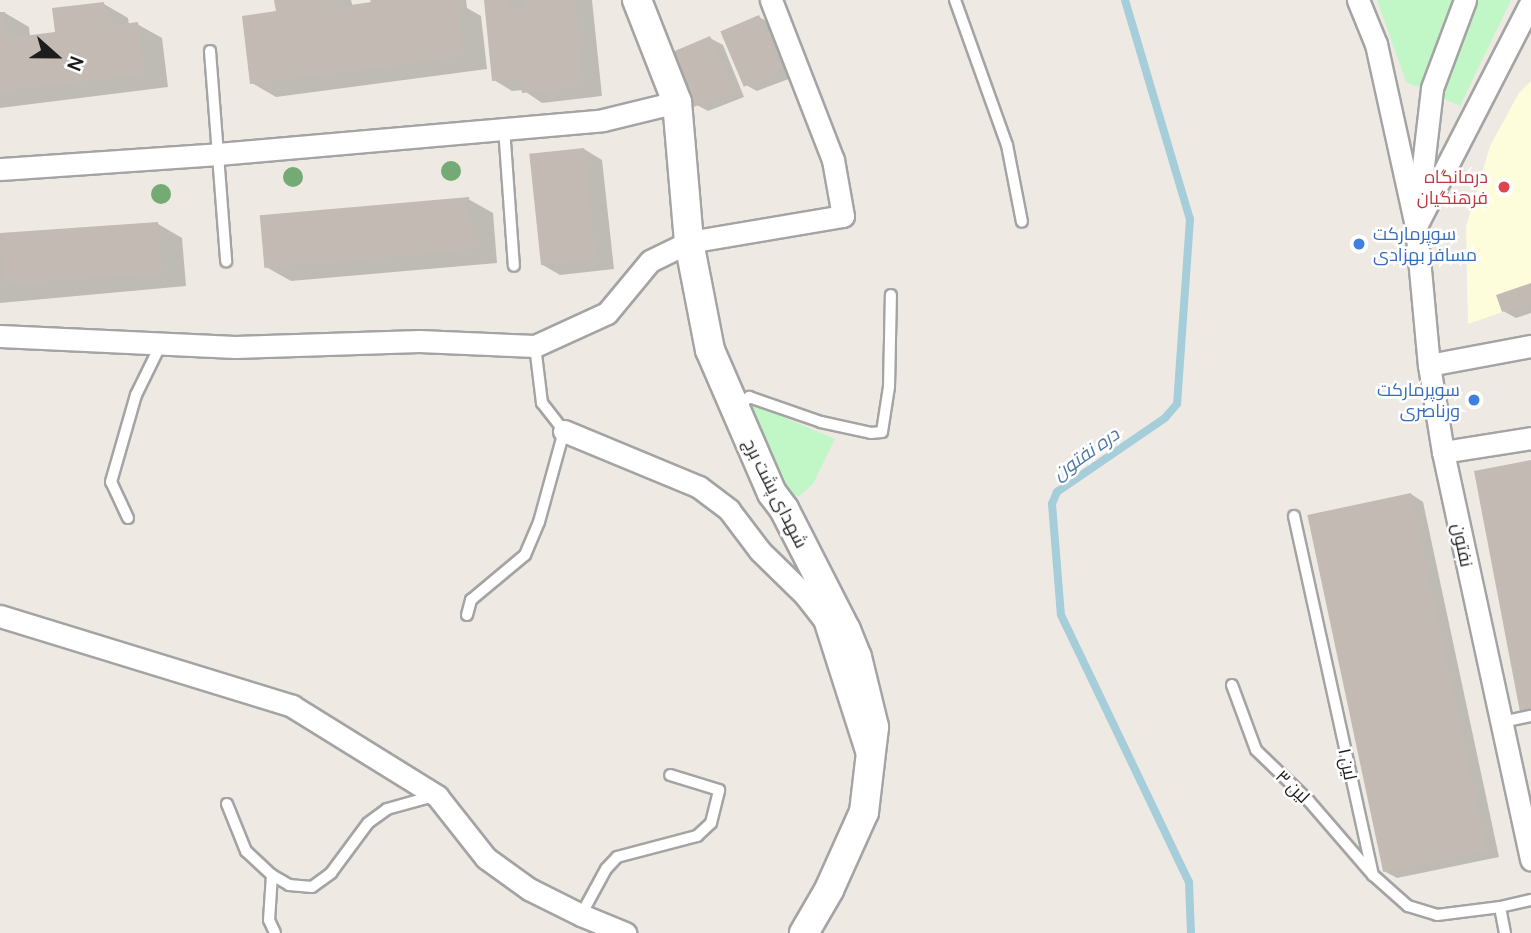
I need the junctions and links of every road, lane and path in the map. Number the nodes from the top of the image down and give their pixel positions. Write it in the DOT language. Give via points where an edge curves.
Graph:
graph roads {
  1 [pos="637,0"];
  2 [pos="771,0"];
  3 [pos="955,0"];
  4 [pos="1358,0"];
  5 [pos="1465,0"];
  6 [pos="1531,2"];
  7 [pos="210,51"];
  8 [pos="677,102"];
  9 [pos="504,128"];
  10 [pos="218,154"];
  11 [pos="0,169"];
  12 [pos="1021,222"];
  13 [pos="1416,226"];
  14 [pos="689,242"];
  15 [pos="226,261"];
  16 [pos="514,266"];
  17 [pos="891,295"];
  18 [pos="0,336"];
  19 [pos="162,342"];
  20 [pos="535,346"];
  21 [pos="1531,346"];
  22 [pos="1429,365"];
  23 [pos="737,398"];
  24 [pos="564,431"];
  25 [pos="1531,438"];
  26 [pos="1443,452"];
  27 [pos="1294,516"];
  28 [pos="128,517"];
  29 [pos="467,615"];
  30 [pos="0,616"];
  31 [pos="1232,685"];
  32 [pos="1531,716"];
  33 [pos="1502,722"];
  34 [pos="871,765"];
  35 [pos="670,775"];
  36 [pos="437,796"];
  37 [pos="227,804"];
  38 [pos="1531,860"];
  39 [pos="272,875"];
  40 [pos="1373,875"];
  41 [pos="1531,900"];
  42 [pos="1500,907"];
  43 [pos="581,915"];
  44 [pos="275,933"];
  45 [pos="625,933"];
  46 [pos="804,933"];
  47 [pos="1505,933"];
  1 -- 8 [label="street, شهدای پشت برج"];
  2 -- 14 [label="street" via="833,160 843,216"];
  3 -- 12 [label="lane" via="1006,145"];
  4 -- 13 [label="street, نفتون" via="1376,44"];
  5 -- 13 [label="street, نفتون" via="1432,88"];
  6 -- 13 [label="street"];
  7 -- 10 [label="lane"];
  8 -- 9 [label="street" via="603,120"];
  8 -- 14 [label="street, شهدای پشت برج"];
  9 -- 10 [label="street"];
  9 -- 16 [label="lane"];
  10 -- 11 [label="street"];
  10 -- 15 [label="lane"];
  13 -- 22 [label="street, نفتون"];
  14 -- 20 [label="street" via="650,261 607,313"];
  14 -- 23 [label="street, شهدای پشت برج" via="710,350"];
  17 -- 23 [label="lane" via="889,387 882,432 821,422"];
  18 -- 19 [label="street"];
  19 -- 20 [label="street" via="234,347 419,341"];
  19 -- 28 [label="lane" via="136,394 111,482"];
  20 -- 24 [label="lane" via="542,404"];
  21 -- 22 [label="street"];
  22 -- 26 [label="street, نفتون"];
  23 -- 34 [label="street, شهدای پشت برج" via="772,493 857,657 874,727"];
  24 -- 29 [label="lane" via="525,555 471,600"];
  24 -- 34 [label="street" via="699,487 729,510 760,551 824,619"];
  25 -- 26 [label="street"];
  26 -- 33 [label="street, نفتون"];
  27 -- 40 [label="lane, لین ۱"];
  30 -- 36 [label="street" via="292,706"];
  31 -- 40 [label="lane, لین ۳" via="1256,750 1310,801"];
  32 -- 33 [label="lane"];
  33 -- 38 [label="street, نفتون"];
  34 -- 46 [label="street, شهدای پشت برج" via="864,812"];
  35 -- 43 [label="lane" via="719,790 711,824 697,836 617,857"];
  36 -- 39 [label="lane" via="387,809 368,823 331,873 312,887 289,885"];
  36 -- 43 [label="street" via="486,858 529,888"];
  37 -- 39 [label="lane" via="246,851"];
  39 -- 44 [label="lane" via="269,920"];
  40 -- 42 [label="lane" via="1408,906 1437,915"];
  41 -- 42 [label="lane"];
  42 -- 47 [label="lane"];
  43 -- 45 [label="street"];
}
